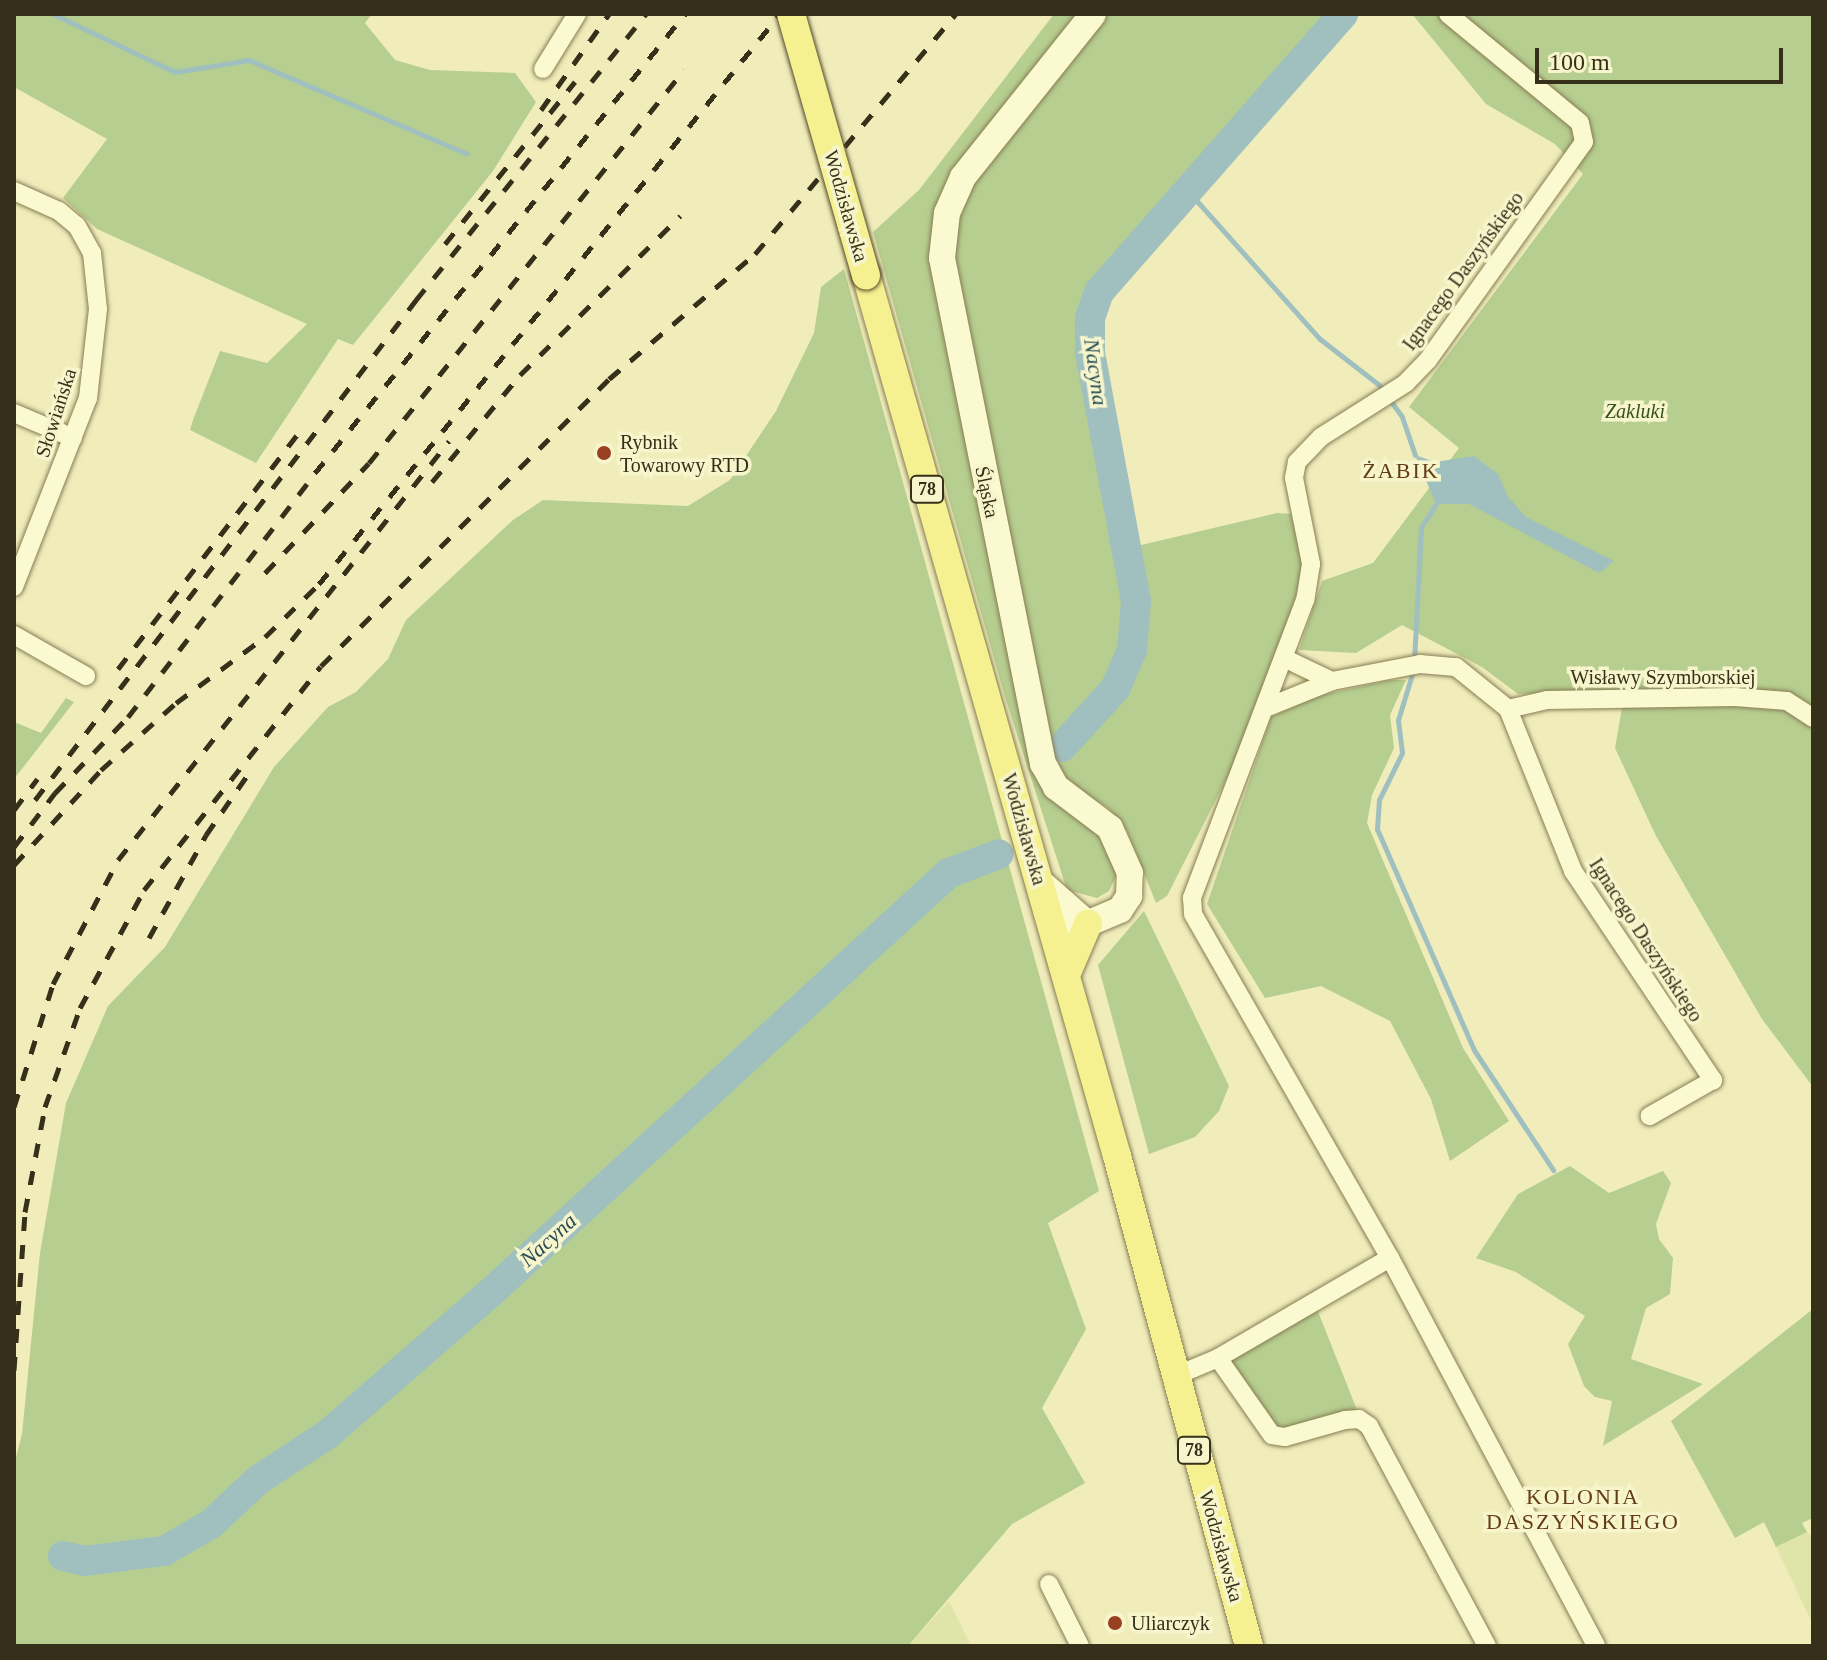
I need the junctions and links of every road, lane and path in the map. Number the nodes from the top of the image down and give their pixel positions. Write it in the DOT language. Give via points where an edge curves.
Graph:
graph roads {
  1 [pos="577,14"];
  2 [pos="791,14"];
  3 [pos="1093,14"];
  4 [pos="1448,14"];
  5 [pos="543,69"];
  6 [pos="14,191"];
  7 [pos="14,413"];
  8 [pos="73,438"];
  9 [pos="14,587"];
  10 [pos="14,635"];
  11 [pos="1286,659"];
  12 [pos="86,676"];
  13 [pos="1332,681"];
  14 [pos="1268,707"];
  15 [pos="1508,709"];
  16 [pos="1813,718"];
  17 [pos="1039,881"];
  18 [pos="1088,924"];
  19 [pos="1055,936"];
  20 [pos="1066,975"];
  21 [pos="1650,1116"];
  22 [pos="1390,1258"];
  23 [pos="1218,1358"];
  24 [pos="1173,1377"];
  25 [pos="1049,1584"];
  26 [pos="1080,1646"];
  27 [pos="1249,1646"];
  28 [pos="1487,1646"];
  29 [pos="1596,1646"];
  1 -- 5 [label="street"];
  2 -- 17 [label="main road, Wodzisławska / 78, bridge"];
  3 -- 18 [label="street, Śląska" via="963,177 947,213 942,258 1043,764 1056,787 1108,825 1129,869 1124,906"];
  4 -- 11 [label="street, Ignacego Daszyńskiego" via="1580,123 1584,142 1406,383 1321,437 1297,462 1294,478 1311,564"];
  6 -- 8 [label="street, Słowiańska" via="70,219 95,264 95,364"];
  7 -- 8 [label="street"];
  8 -- 9 [label="street, Słowiańska"];
  10 -- 12 [label="street"];
  11 -- 13 [label="street"];
  11 -- 14 [label="street, Ignacego Daszyńskiego"];
  13 -- 14 [label="street, Ignacego Daszyńskiego"];
  13 -- 15 [label="street, Ignacego Daszyńskiego" via="1390,667 1456,667"];
  14 -- 22 [label="street, Ignacego Daszyńskiego" via="1192,898 1193,914"];
  15 -- 16 [label="street, Wisławy Szymborskiej" via="1547,700 1735,697 1787,701"];
  15 -- 21 [label="street, Ignacego Daszyńskiego" via="1573,871 1713,1080"];
  17 -- 18 [label="street"];
  17 -- 19 [label="main road, Wodzisławska / 78"];
  18 -- 19 [label="street, Śląska"];
  18 -- 20 [label="main road"];
  19 -- 20 [label="main road, Wodzisławska / 78"];
  20 -- 24 [label="main road, Wodzisławska / 78"];
  22 -- 23 [label="street"];
  22 -- 29 [label="street, Ignacego Daszyńskiego"];
  23 -- 24 [label="street"];
  23 -- 28 [label="street" via="1272,1435 1285,1437 1345,1420 1359,1419 1369,1426"];
  24 -- 27 [label="main road, Wodzisławska / 78"];
  25 -- 26 [label="street"];
}
